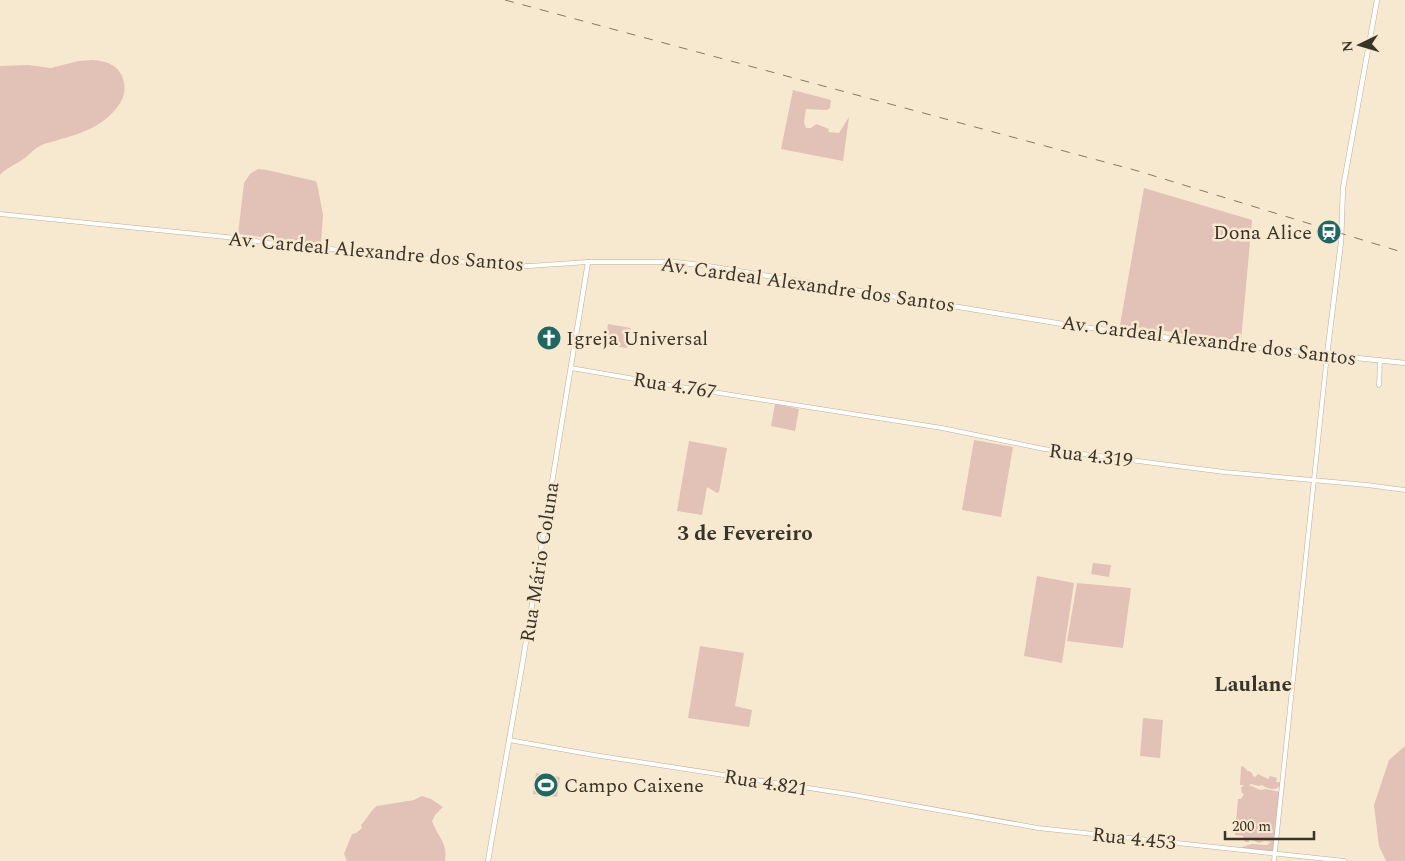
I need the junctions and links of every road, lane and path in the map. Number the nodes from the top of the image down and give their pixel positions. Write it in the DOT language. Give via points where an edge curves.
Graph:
graph roads {
  1 [pos="1377,0"];
  2 [pos="0,214"];
  3 [pos="588,262"];
  4 [pos="1327,355"];
  5 [pos="1380,360"];
  6 [pos="1405,363"];
  7 [pos="571,368"];
  8 [pos="1379,385"];
  9 [pos="780,402"];
  10 [pos="1314,480"];
  11 [pos="1405,490"];
  12 [pos="509,740"];
  13 [pos="994,820"];
  14 [pos="1274,852"];
  15 [pos="488,861"];
  16 [pos="1274,861"];
  17 [pos="1345,861"];
  1 -- 4 [label="main road" via="1343,188 1341,244"];
  2 -- 3 [label="street, Av. Cardeal Alexandre dos Santos" via="506,266"];
  3 -- 4 [label="main road, Av. Cardeal Alexandre dos Santos" via="664,261 701,265 1075,326"];
  3 -- 7 [label="main road, Rua Mário Coluna"];
  4 -- 5 [label="main road, Av. Cardeal Alexandre dos Santos"];
  4 -- 10 [label="street"];
  5 -- 6 [label="main road, Av. Cardeal Alexandre dos Santos"];
  5 -- 8 [label="street"];
  7 -- 9 [label="street, Rua 4.767"];
  7 -- 12 [label="main road, Rua Mário Coluna"];
  9 -- 10 [label="street, Rua 4.319" via="942,428 1044,449"];
  10 -- 11 [label="street, Rua 4.319"];
  10 -- 14 [label="street"];
  12 -- 13 [label="street, Rua 4.821"];
  12 -- 15 [label="main road, Rua Mário Coluna"];
  13 -- 14 [label="street, Rua 4.453" via="1038,828"];
  14 -- 16 [label="street"];
  14 -- 17 [label="street, Rua 4.453"];
}
